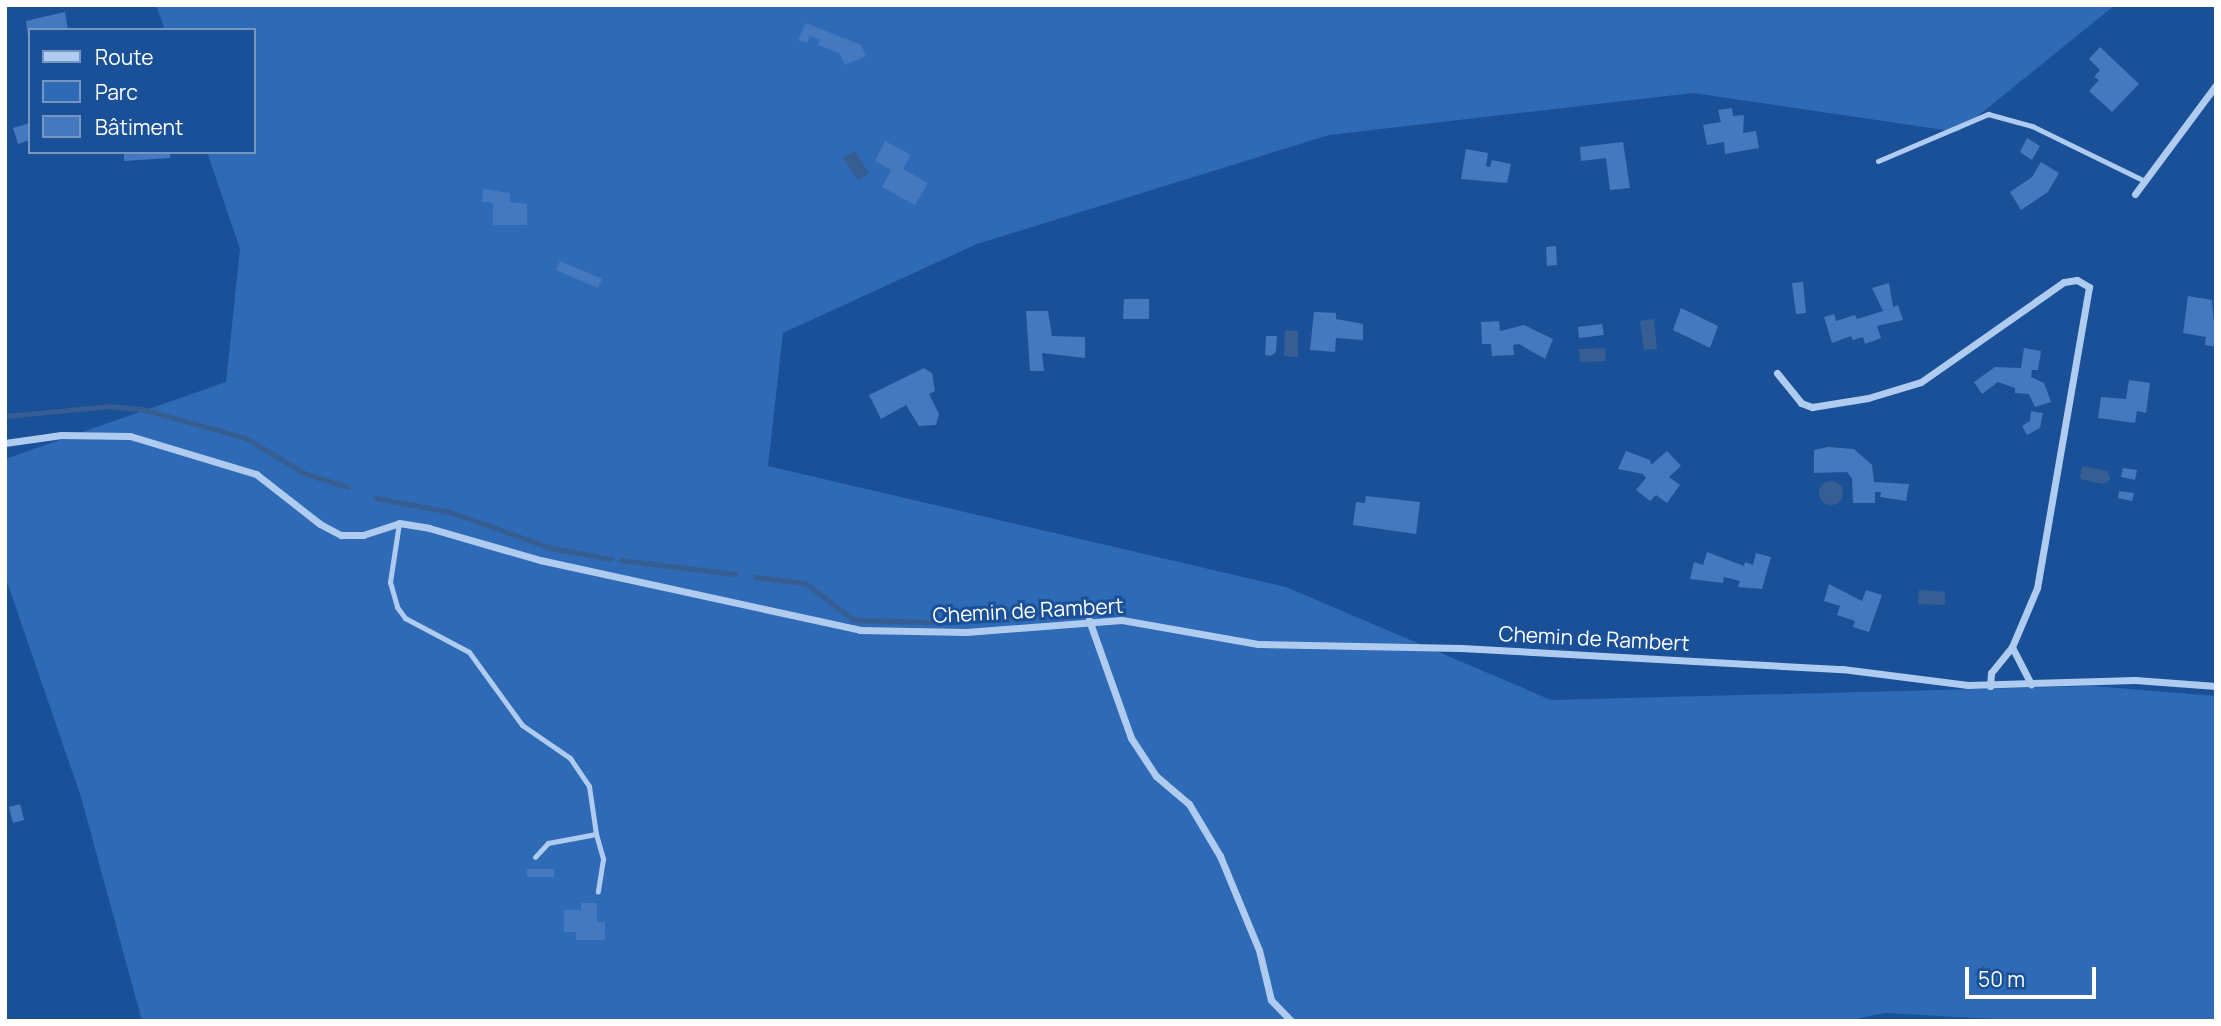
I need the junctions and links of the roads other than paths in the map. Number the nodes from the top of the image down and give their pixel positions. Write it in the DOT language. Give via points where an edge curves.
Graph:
graph roads {
  1 [pos="2216,85"];
  2 [pos="1878,161"];
  3 [pos="2145,181"];
  4 [pos="2135,194"];
  5 [pos="1777,373"];
  6 [pos="5,443"];
  7 [pos="399,523"];
  8 [pos="1089,621"];
  9 [pos="2012,648"];
  10 [pos="2031,684"];
  11 [pos="1990,686"];
  12 [pos="2216,686"];
  13 [pos="596,834"];
  14 [pos="535,857"];
  15 [pos="598,892"];
  16 [pos="1292,1021"];
  1 -- 3 [label="street"];
  2 -- 3 [label="lane" via="1988,114 2032,126"];
  3 -- 4 [label="street"];
  5 -- 9 [label="street" via="1787,390 1812,407 1868,398 1921,383 2064,282 2077,280 2089,286 2037,588"];
  6 -- 7 [label="street" via="61,435 130,436 256,474 341,535 363,535"];
  7 -- 8 [label="street, Chemin de Rambert" via="540,560 860,630 966,632"];
  7 -- 13 [label="lane" via="390,582 397,607 412,622 469,652 522,725 581,769 594,805"];
  8 -- 11 [label="street, Chemin de Rambert" via="1122,621 1258,644 1461,648 1842,669"];
  8 -- 16 [label="street" via="1131,738 1156,776 1189,804 1220,856 1259,950 1270,1000"];
  9 -- 10 [label="street"];
  9 -- 11 [label="street" via="1991,673"];
  10 -- 11 [label="street, Chemin de Rambert"];
  10 -- 12 [label="street, Chemin de Rambert" via="2135,680"];
  13 -- 14 [label="lane" via="548,843"];
  13 -- 15 [label="lane" via="603,859"];
}
